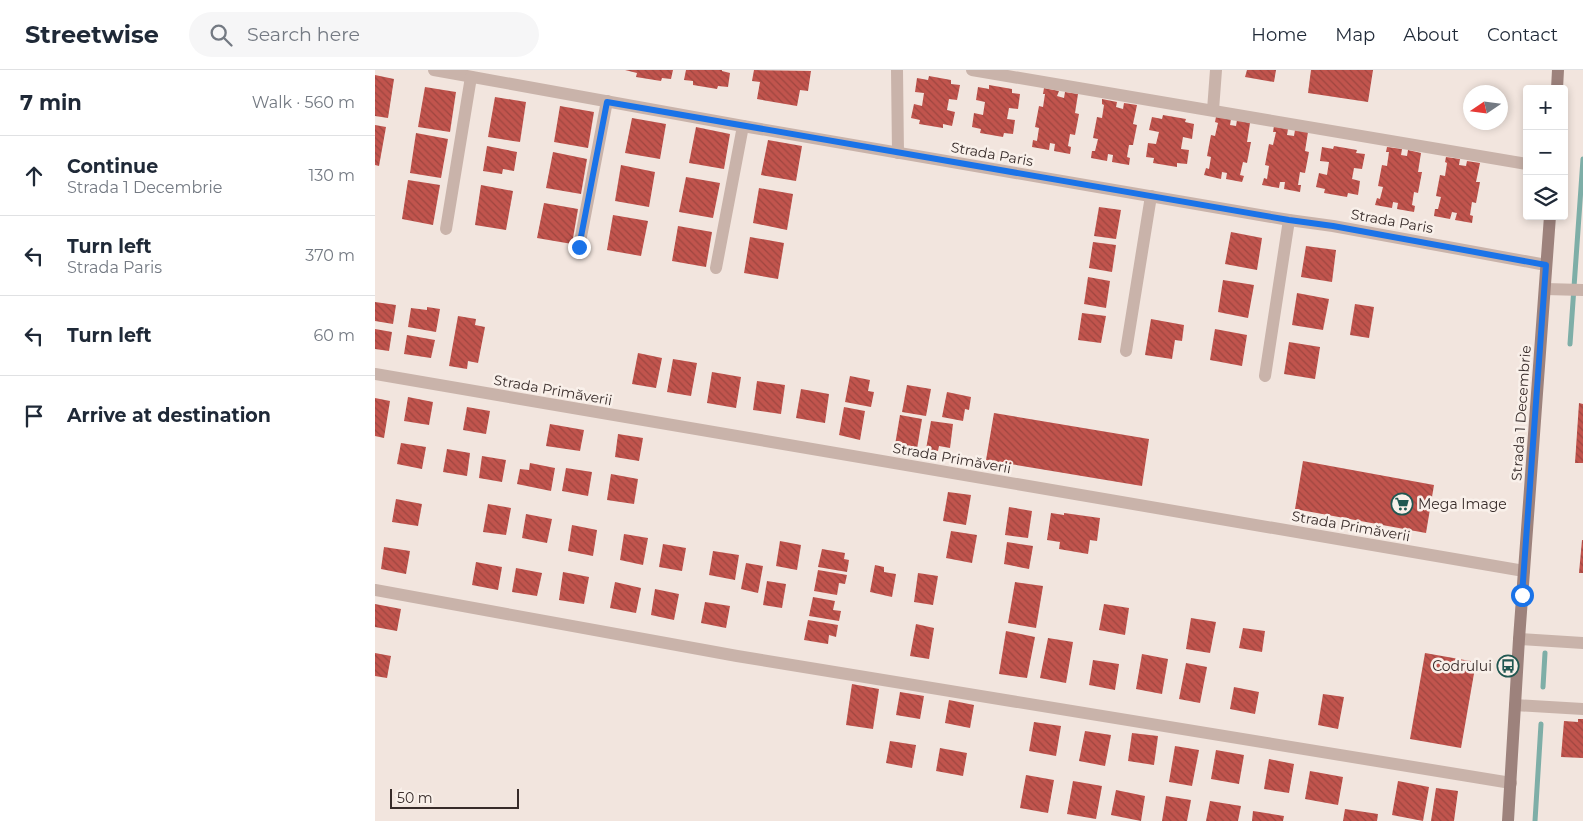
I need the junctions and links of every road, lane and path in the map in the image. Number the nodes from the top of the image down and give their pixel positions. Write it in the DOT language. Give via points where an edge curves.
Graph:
graph roads {
  1 [pos="434,70"];
  2 [pos="897,70"];
  3 [pos="972,70"];
  4 [pos="1216,70"];
  5 [pos="1558,70"];
  6 [pos="471,77"];
  7 [pos="1557,85"];
  8 [pos="607,102"];
  9 [pos="1213,110"];
  10 [pos="743,126"];
  11 [pos="898,153"];
  12 [pos="1523,163"];
  13 [pos="1151,196"];
  14 [pos="1289,220"];
  15 [pos="1549,220"];
  16 [pos="446,230"];
  17 [pos="579,247"];
  18 [pos="1546,265"];
  19 [pos="716,268"];
  20 [pos="1545,289"];
  21 [pos="1583,290"];
  22 [pos="1126,351"];
  23 [pos="375,374"];
  24 [pos="1265,376"];
  25 [pos="1524,571"];
  26 [pos="375,590"];
  27 [pos="1519,639"];
  28 [pos="1583,643"];
  29 [pos="1515,705"];
  30 [pos="1583,709"];
  31 [pos="1511,783"];
  32 [pos="1508,821"];
  1 -- 6 [label="street, Strada Paris"];
  2 -- 11 [label="street"];
  3 -- 9 [label="street"];
  4 -- 9 [label="street"];
  5 -- 7 [label="main road"];
  6 -- 8 [label="street, Strada Paris"];
  6 -- 16 [label="street"];
  8 -- 10 [label="street, Strada Paris"];
  8 -- 17 [label="street"];
  9 -- 12 [label="street"];
  10 -- 11 [label="street, Strada Paris"];
  10 -- 19 [label="street"];
  11 -- 13 [label="street, Strada Paris"];
  13 -- 14 [label="street, Strada Paris"];
  13 -- 22 [label="street"];
  14 -- 18 [label="street, Strada Paris"];
  14 -- 24 [label="street"];
  15 -- 18 [label="main road, Strada 1 Decembrie"];
  18 -- 20 [label="main road, Strada 1 Decembrie"];
  20 -- 21 [label="street"];
  20 -- 25 [label="main road, Strada 1 Decembrie"];
  23 -- 25 [label="street, Strada Primăverii"];
  25 -- 27 [label="main road, Strada 1 Decembrie"];
  26 -- 31 [label="street" via="737,656"];
  27 -- 28 [label="street"];
  27 -- 29 [label="main road, Strada 1 Decembrie"];
  29 -- 30 [label="street"];
  29 -- 31 [label="main road, Strada 1 Decembrie"];
  31 -- 32 [label="main road, Strada 1 Decembrie"];
}
